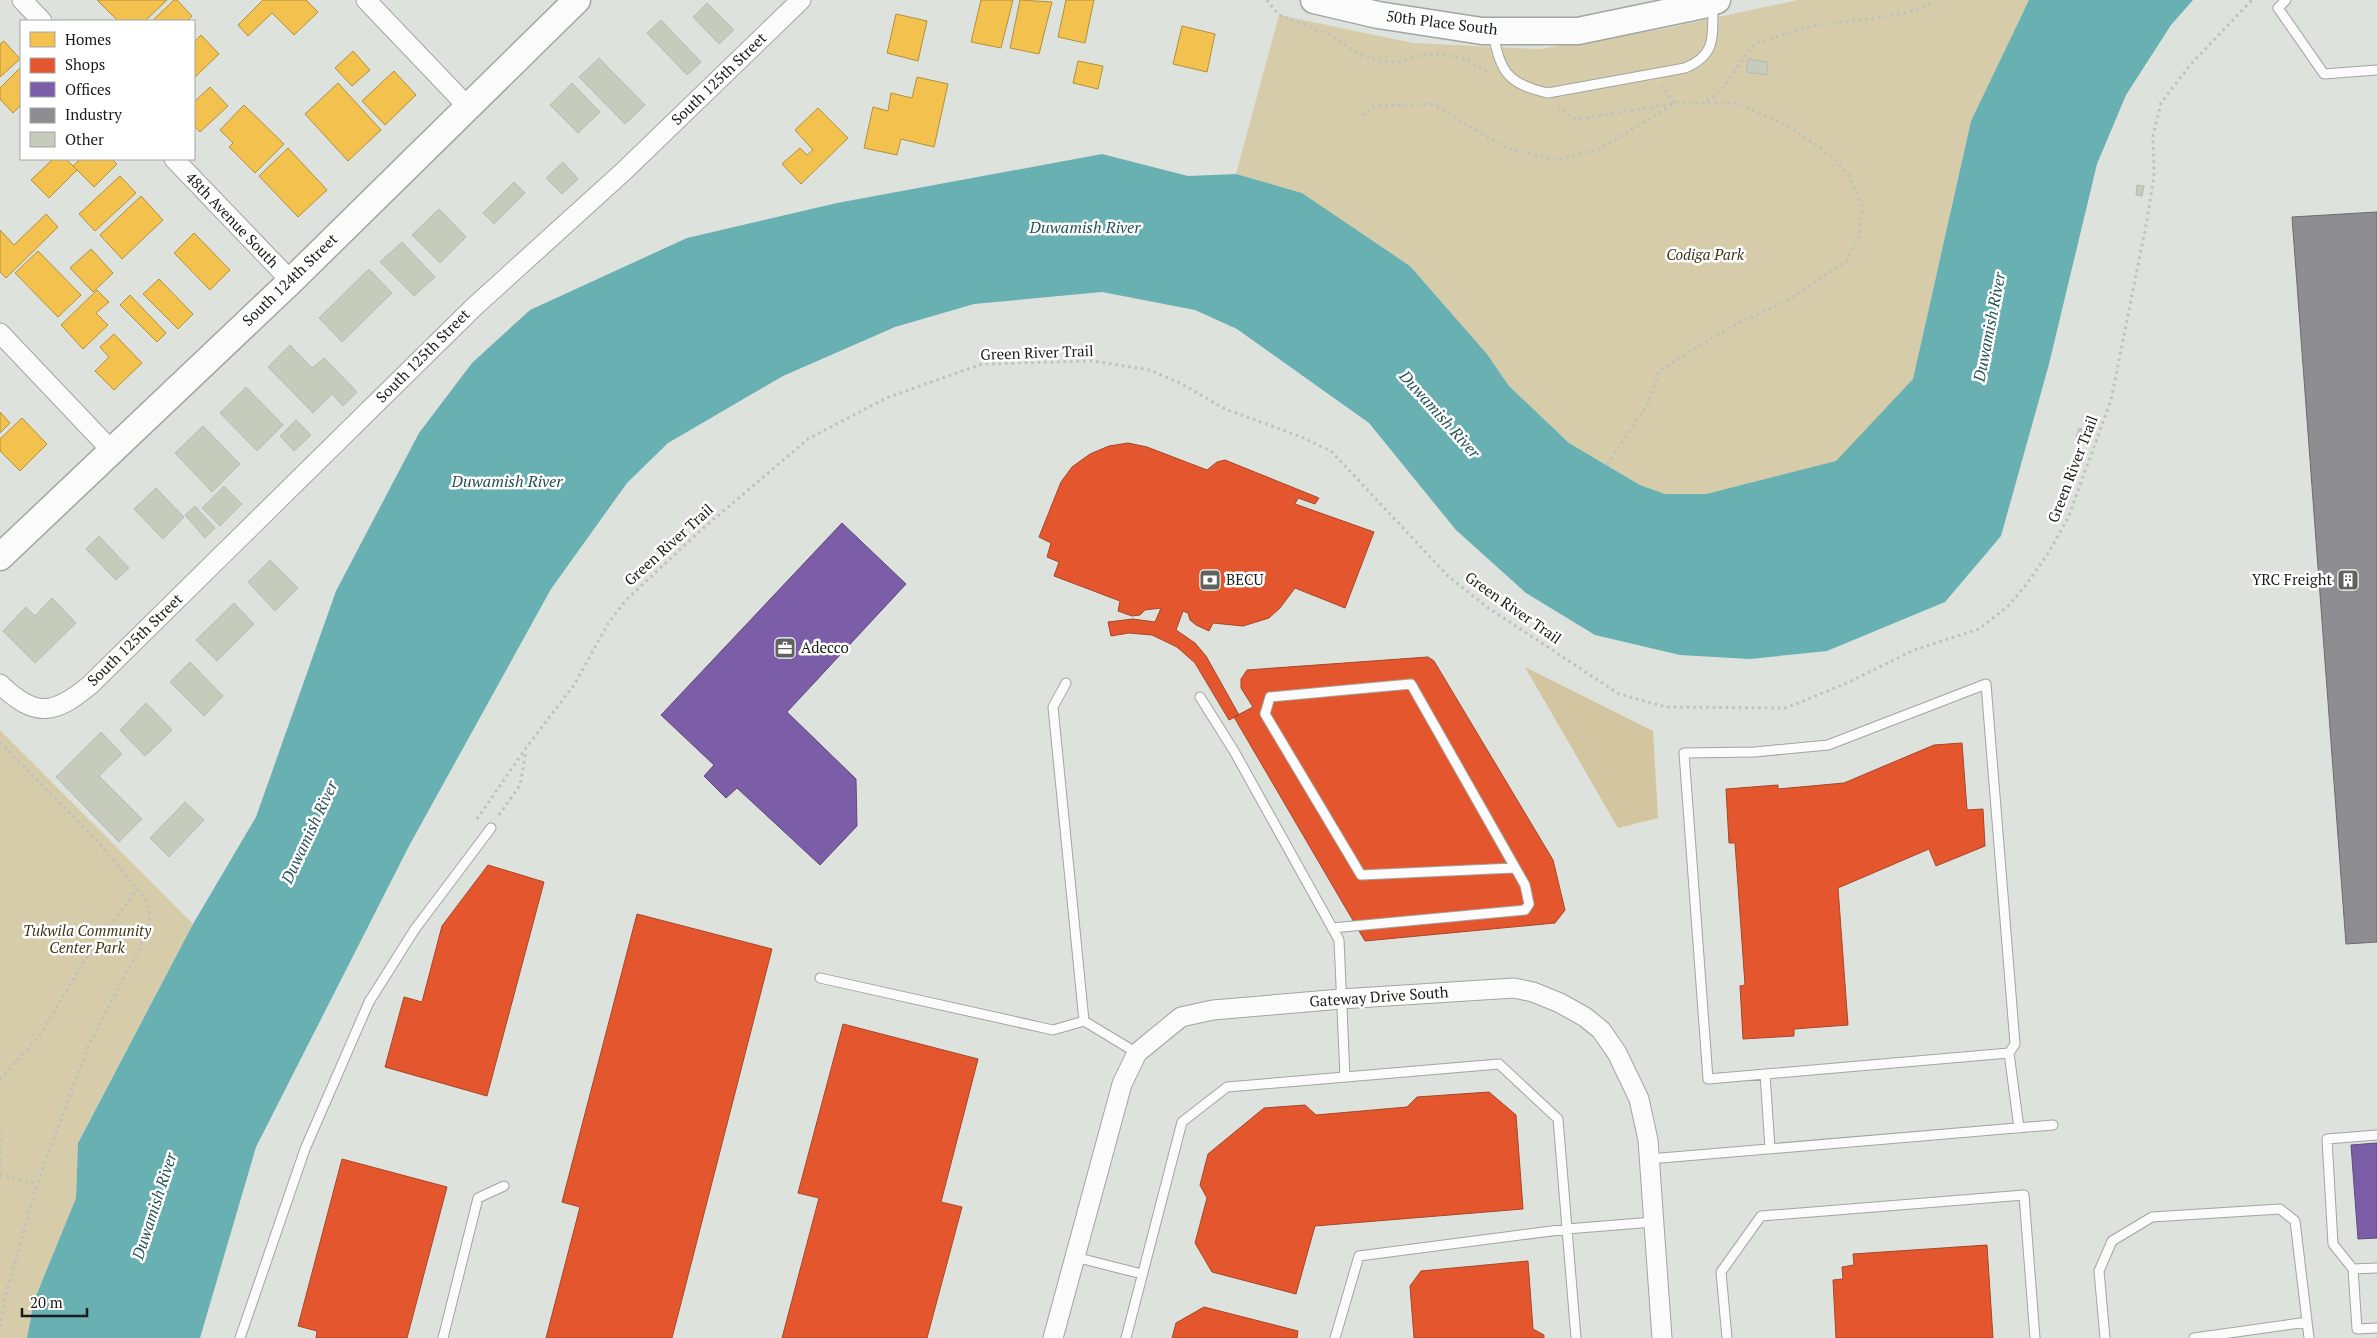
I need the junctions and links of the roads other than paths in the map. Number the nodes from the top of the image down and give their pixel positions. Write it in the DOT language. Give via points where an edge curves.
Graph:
graph roads {
  1 [pos="22,0"];
  2 [pos="366,0"];
  3 [pos="801,0"];
  4 [pos="1314,0"];
  5 [pos="2286,0"];
  6 [pos="1715,1"];
  7 [pos="569,3"];
  8 [pos="41,20"];
  9 [pos="1493,31"];
  10 [pos="2377,70"];
  11 [pos="468,107"];
  12 [pos="175,160"];
  13 [pos="291,281"];
  14 [pos="0,333"];
  15 [pos="111,450"];
  16 [pos="0,557"];
  17 [pos="1066,683"];
  18 [pos="0,684"];
  19 [pos="1200,696"];
  20 [pos="491,828"];
  21 [pos="1514,868"];
  22 [pos="1332,928"];
  23 [pos="820,978"];
  24 [pos="1341,998"];
  25 [pos="1084,1021"];
  26 [pos="1137,1053"];
  27 [pos="2009,1053"];
  28 [pos="1765,1074"];
  29 [pos="1345,1077"];
  30 [pos="2054,1126"];
  31 [pos="2019,1128"];
  32 [pos="2377,1135"];
  33 [pos="1770,1149"];
  34 [pos="1649,1159"];
  35 [pos="504,1186"];
  36 [pos="1654,1222"];
  37 [pos="1567,1229"];
  38 [pos="1075,1256"];
  39 [pos="2377,1268"];
  40 [pos="2353,1269"];
  41 [pos="1142,1274"];
  42 [pos="2308,1322"];
  43 [pos="2377,1328"];
  44 [pos="240,1338"];
  45 [pos="444,1338"];
  46 [pos="1053,1338"];
  47 [pos="1126,1338"];
  48 [pos="1335,1338"];
  49 [pos="1576,1338"];
  50 [pos="1662,1338"];
  51 [pos="1727,1338"];
  52 [pos="2035,1338"];
  53 [pos="2105,1338"];
  54 [pos="2194,1338"];
  55 [pos="2309,1338"];
  1 -- 8 [label="street"];
  2 -- 11 [label="street"];
  3 -- 18 [label="street, South 125th Street" via="624,171 474,306 90,685 60,705 46,709 22,704"];
  4 -- 9 [label="street, 50th Place South" via="1378,15"];
  5 -- 10 [label="lane" via="2278,8 2324,74"];
  6 -- 9 [label="street, 50th Place South" via="1578,32"];
  6 -- 9 [label="lane" via="1710,49 1699,62 1685,68 1548,93 1528,88 1510,78 1498,60"];
  7 -- 11 [label="street, South 124th Street"];
  11 -- 13 [label="street, South 124th Street"];
  12 -- 13 [label="street, 48th Avenue South"];
  13 -- 15 [label="street, South 124th Street"];
  14 -- 15 [label="street"];
  15 -- 16 [label="street, South 124th Street"];
  17 -- 25 [label="lane" via="1052,708"];
  19 -- 22 [label="lane"];
  20 -- 44 [label="lane" via="415,929 369,1002 305,1149"];
  21 -- 21 [label="lane" via="1412,684 1270,697 1265,714 1361,875"];
  21 -- 22 [label="lane" via="1525,885 1529,904 1525,910"];
  22 -- 24 [label="lane" via="1338,940"];
  23 -- 25 [label="lane" via="1053,1030"];
  24 -- 26 [label="street, Gateway Drive South" via="1213,1010 1181,1017"];
  24 -- 29 [label="lane"];
  24 -- 34 [label="street, Gateway Drive South" via="1514,988 1560,1003 1601,1030 1617,1053 1639,1099"];
  25 -- 26 [label="lane"];
  26 -- 38 [label="street, Gateway Drive South" via="1122,1084"];
  27 -- 28 [label="lane"];
  27 -- 28 [label="lane" via="2015,1044 1986,684 1828,745 1754,752 1684,753 1708,1079"];
  27 -- 31 [label="lane"];
  28 -- 33 [label="lane"];
  29 -- 37 [label="lane" via="1499,1064 1558,1119"];
  29 -- 41 [label="lane" via="1227,1087 1182,1122"];
  30 -- 31 [label="lane"];
  31 -- 33 [label="lane"];
  32 -- 40 [label="lane" via="2327,1139 2333,1244"];
  33 -- 34 [label="lane"];
  34 -- 36 [label="street, Gateway Drive South"];
  35 -- 45 [label="lane" via="478,1198"];
  36 -- 37 [label="lane"];
  36 -- 50 [label="street, Gateway Drive South"];
  37 -- 48 [label="lane" via="1359,1256"];
  37 -- 49 [label="lane"];
  38 -- 41 [label="lane"];
  38 -- 46 [label="street, Gateway Drive South"];
  39 -- 40 [label="lane"];
  40 -- 43 [label="lane" via="2357,1329"];
  41 -- 47 [label="lane"];
  42 -- 53 [label="lane" via="2295,1221 2280,1209 2152,1216 2112,1241 2099,1271"];
  42 -- 54 [label="lane"];
  42 -- 55 [label="lane"];
  51 -- 52 [label="lane" via="1721,1272 1761,1216 2024,1195"];
}
